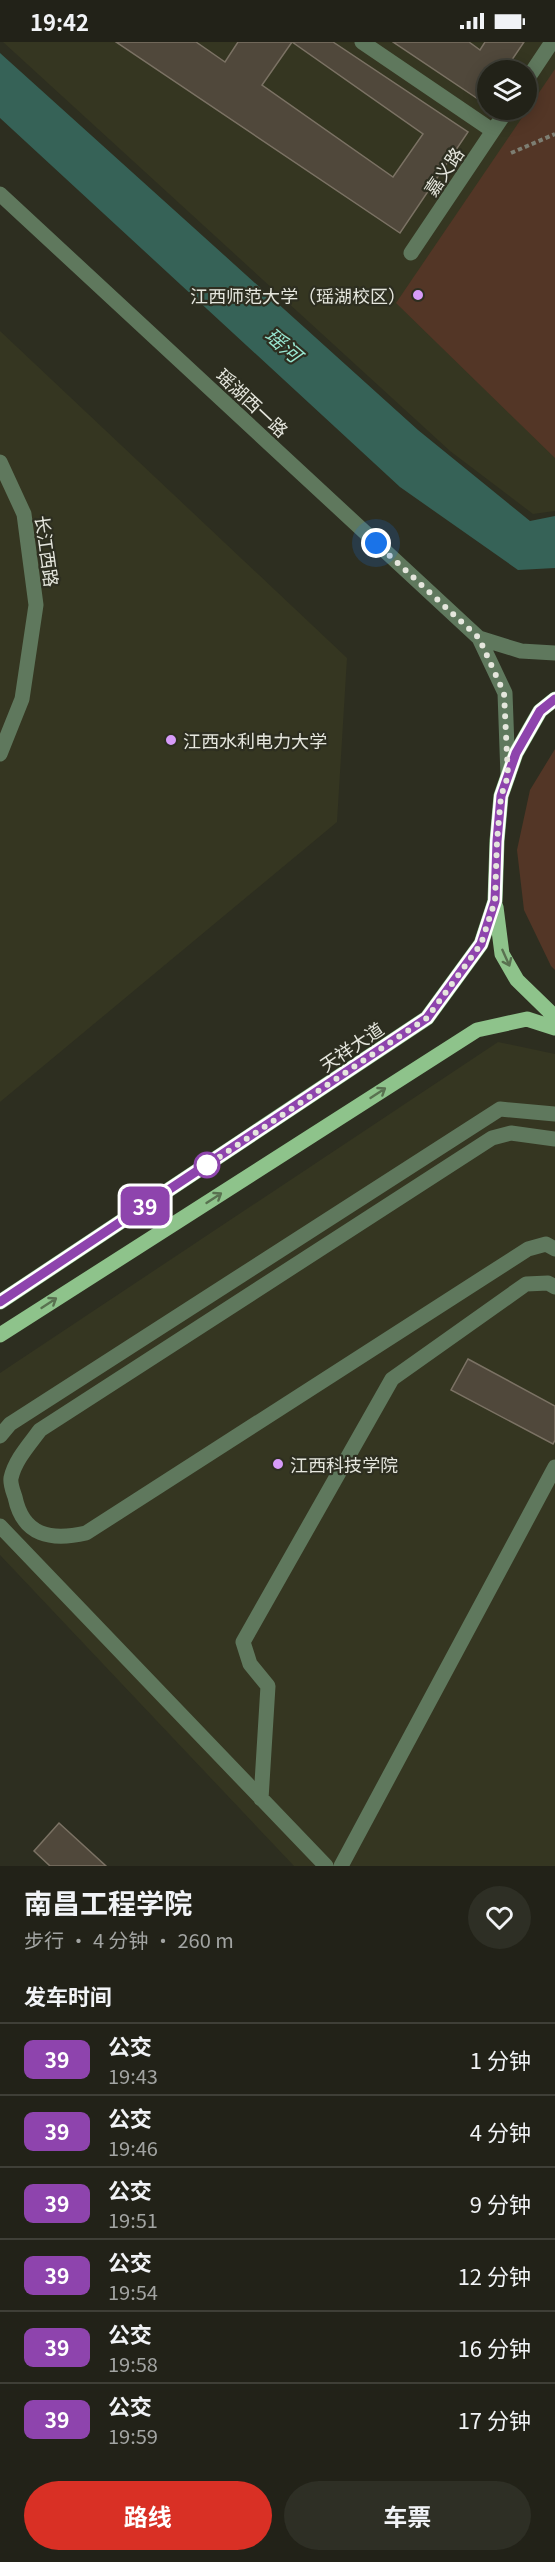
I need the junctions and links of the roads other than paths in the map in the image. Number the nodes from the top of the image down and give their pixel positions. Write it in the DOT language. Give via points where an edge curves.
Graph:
graph roads {
  1 [pos="362,42"];
  2 [pos="552,42"];
  3 [pos="537,64"];
  4 [pos="500,120"];
  5 [pos="493,131"];
  6 [pos="0,194"];
  7 [pos="411,253"];
  8 [pos="0,462"];
  9 [pos="479,638"];
  10 [pos="555,653"];
  11 [pos="555,699"];
  12 [pos="0,754"];
  13 [pos="508,776"];
  14 [pos="495,901"];
  15 [pos="555,1017"];
  16 [pos="555,1028"];
  17 [pos="555,1114"];
  18 [pos="555,1139"];
  19 [pos="555,1250"];
  20 [pos="555,1287"];
  21 [pos="0,1302"];
  22 [pos="0,1335"];
  23 [pos="0,1436"];
  24 [pos="555,1467"];
  25 [pos="0,1526"];
  26 [pos="261,1799"];
  27 [pos="326,1866"];
  28 [pos="341,1866"];
  1 -- 5 [label="street"];
  2 -- 3 [label="street"];
  4 -- 5 [label="street, 嘉义路"];
  5 -- 7 [label="street, 嘉义路"];
  6 -- 9 [label="street, 瑶湖西一路"];
  8 -- 12 [label="street, 长江西路" via="24,514 36,605 22,699"];
  9 -- 10 [label="street" via="521,651"];
  9 -- 13 [label="street" via="504,693"];
  11 -- 13 [label="main road, 天祥大道" via="540,711"];
  13 -- 14 [label="main road, 天祥大道" via="500,807"];
  14 -- 15 [label="main road, one-way" via="502,954 517,980"];
  14 -- 21 [label="main road, 天祥大道" via="481,944 427,1018"];
  22 -- 16 [label="main road, one-way" via="477,1030 526,1019"];
  17 -- 23 [label="street" via="500,1109 10,1425"];
  18 -- 19 [label="street" via="511,1133 492,1138 40,1430 21,1456 11,1480 17,1507 27,1523 41,1534 66,1538 86,1533 528,1250 546,1244"];
  20 -- 26 [label="street" via="548,1283 526,1284 392,1379 243,1642 250,1664 268,1686"];
  24 -- 28 [label="street"];
  25 -- 26 [label="street"];
  26 -- 27 [label="street"];
}
